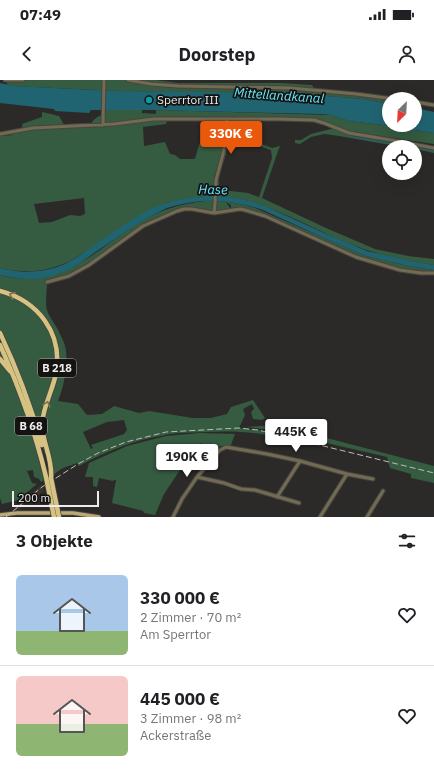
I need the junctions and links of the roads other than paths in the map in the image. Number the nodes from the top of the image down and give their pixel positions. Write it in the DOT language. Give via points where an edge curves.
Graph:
graph roads {
  1 [pos="7,80"];
  2 [pos="23,80"];
  3 [pos="128,80"];
  4 [pos="104,82"];
  5 [pos="382,97"];
  6 [pos="422,103"];
  7 [pos="434,105"];
  8 [pos="227,119"];
  9 [pos="103,125"];
  10 [pos="0,134"];
  11 [pos="434,148"];
  12 [pos="214,213"];
  13 [pos="434,273"];
  14 [pos="47,282"];
  15 [pos="0,291"];
  16 [pos="0,333"];
  17 [pos="0,345"];
  18 [pos="0,359"];
  19 [pos="14,376"];
  20 [pos="300,461"];
  21 [pos="51,470"];
  22 [pos="347,474"];
  23 [pos="48,477"];
  24 [pos="197,477"];
  25 [pos="373,479"];
  26 [pos="383,491"];
  27 [pos="277,497"];
  28 [pos="299,503"];
  29 [pos="0,515"];
  30 [pos="17,515"];
  31 [pos="41,515"];
  32 [pos="54,517"];
  33 [pos="59,517"];
  34 [pos="99,517"];
  35 [pos="173,517"];
  36 [pos="320,517"];
  37 [pos="367,517"];
  1 -- 2 [label="street"];
  3 -- 5 [label="street" via="178,86 290,88"];
  4 -- 9 [label="street"];
  6 -- 7 [label="street"];
  8 -- 9 [label="street" via="166,119"];
  8 -- 11 [label="street" via="314,120 349,133"];
  8 -- 12 [label="street" via="223,154 216,180"];
  9 -- 10 [label="street" via="33,128"];
  12 -- 13 [label="street" via="245,210 265,216 356,257 400,270"];
  12 -- 14 [label="street" via="184,209 162,217 143,226 89,265 69,276"];
  21 -- 15 [label="highway, B 218, one-way" via="42,422 56,372 55,341 39,312 24,301"];
  16 -- 21 [label="highway, B 68" via="29,403"];
  17 -- 19 [label="highway, B 68"];
  18 -- 19 [label="highway"];
  19 -- 23 [label="highway, B 68"];
  20 -- 22 [label="street"];
  20 -- 24 [label="street" via="226,447 220,450"];
  20 -- 27 [label="street"];
  21 -- 23 [label="highway, B 218"];
  22 -- 25 [label="street"];
  22 -- 36 [label="street"];
  23 -- 32 [label="highway, B 68, bridge"];
  23 -- 33 [label="highway, B 68, bridge"];
  24 -- 27 [label="street"];
  24 -- 35 [label="street"];
  26 -- 37 [label="street"];
  27 -- 28 [label="street"];
  29 -- 30 [label="main road"];
  30 -- 31 [label="main road"];
  31 -- 34 [label="main road" via="73,513"];
}
